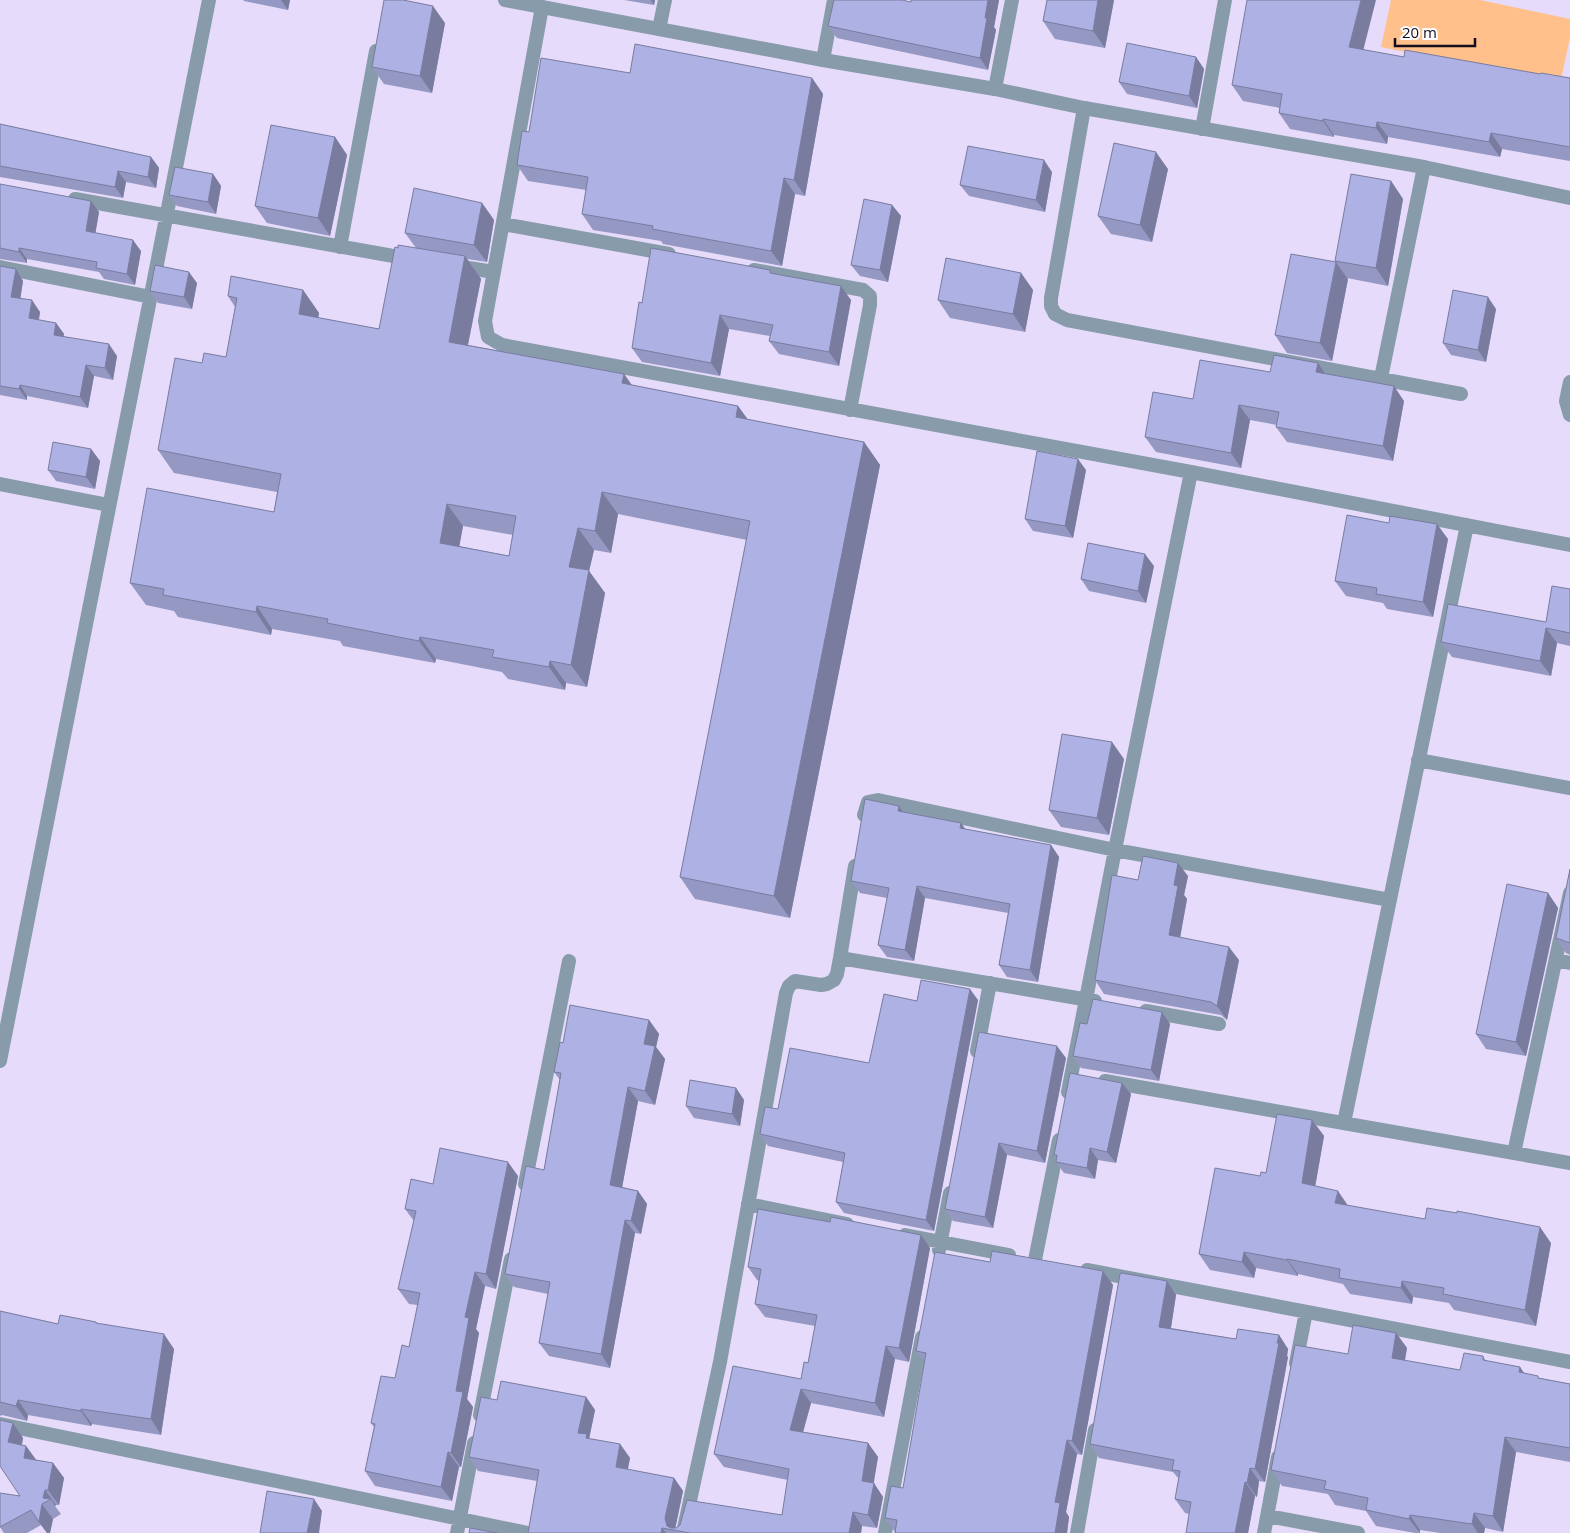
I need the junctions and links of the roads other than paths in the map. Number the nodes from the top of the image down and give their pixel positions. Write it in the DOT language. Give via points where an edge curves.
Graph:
graph roads {
  1 [pos="209,0"];
  2 [pos="505,0"];
  3 [pos="666,0"];
  4 [pos="834,0"];
  5 [pos="1012,0"];
  6 [pos="1225,0"];
  7 [pos="542,7"];
  8 [pos="659,29"];
  9 [pos="378,38"];
  10 [pos="823,60"];
  11 [pos="995,89"];
  12 [pos="1084,108"];
  13 [pos="1202,128"];
  14 [pos="1424,167"];
  15 [pos="59,196"];
  16 [pos="1570,198"];
  17 [pos="166,215"];
  18 [pos="502,224"];
  19 [pos="340,247"];
  20 [pos="678,256"];
  21 [pos="427,262"];
  22 [pos="446,265"];
  23 [pos="736,266"];
  24 [pos="0,268"];
  25 [pos="494,272"];
  26 [pos="151,297"];
  27 [pos="1381,378"];
  28 [pos="1570,382"];
  29 [pos="1461,394"];
  30 [pos="850,410"];
  31 [pos="1570,414"];
  32 [pos="1191,472"];
  33 [pos="0,484"];
  34 [pos="109,505"];
  35 [pos="1467,525"];
  36 [pos="1570,545"];
  37 [pos="1418,760"];
  38 [pos="1570,788"];
  39 [pos="862,827"];
  40 [pos="1115,850"];
  41 [pos="857,855"];
  42 [pos="1570,893"];
  43 [pos="1390,900"];
  44 [pos="840,958"];
  45 [pos="1556,960"];
  46 [pos="569,961"];
  47 [pos="1570,963"];
  48 [pos="990,983"];
  49 [pos="1086,999"];
  50 [pos="1105,1003"];
  51 [pos="1134,1008"];
  52 [pos="1219,1024"];
  53 [pos="975,1060"];
  54 [pos="0,1061"];
  55 [pos="1081,1077"];
  56 [pos="1066,1104"];
  57 [pos="1344,1123"];
  58 [pos="1062,1124"];
  59 [pos="1514,1153"];
  60 [pos="1570,1163"];
  61 [pos="951,1184"];
  62 [pos="523,1196"];
  63 [pos="748,1204"];
  64 [pos="863,1227"];
  65 [pos="892,1232"];
  66 [pos="940,1242"];
  67 [pos="513,1245"];
  68 [pos="1035,1260"];
  69 [pos="937,1261"];
  70 [pos="1053,1263"];
  71 [pos="1070,1266"];
  72 [pos="1306,1312"];
  73 [pos="926,1319"];
  74 [pos="1570,1362"];
  75 [pos="1293,1380"];
  76 [pos="1097,1419"];
  77 [pos="0,1424"];
  78 [pos="1280,1448"];
  79 [pos="1268,1516"];
  80 [pos="460,1519"];
  81 [pos="457,1533"];
  82 [pos="528,1533"];
  83 [pos="683,1533"];
  84 [pos="885,1533"];
  85 [pos="1076,1533"];
  86 [pos="1264,1533"];
  87 [pos="1358,1533"];
  1 -- 17 [label="street"];
  2 -- 7 [label="street"];
  3 -- 8 [label="street"];
  4 -- 10 [label="street"];
  5 -- 11 [label="street"];
  6 -- 13 [label="street"];
  7 -- 8 [label="street"];
  7 -- 18 [label="street"];
  8 -- 10 [label="street"];
  9 -- 19 [label="street"];
  10 -- 11 [label="street"];
  11 -- 12 [label="street"];
  12 -- 13 [label="street"];
  12 -- 27 [label="street" via="1051,298 1055,314 1067,320"];
  13 -- 14 [label="street"];
  14 -- 16 [label="street"];
  14 -- 27 [label="street"];
  15 -- 17 [label="street"];
  17 -- 19 [label="street"];
  17 -- 26 [label="street"];
  18 -- 20 [label="street"];
  18 -- 25 [label="street"];
  19 -- 21 [label="street"];
  22 -- 25 [label="street"];
  23 -- 30 [label="street" via="863,290 870,296"];
  24 -- 26 [label="street"];
  25 -- 30 [label="street" via="485,321 488,337 502,345"];
  26 -- 34 [label="street"];
  27 -- 29 [label="street"];
  28 -- 31 [label="street" via="1566,402"];
  30 -- 32 [label="street"];
  32 -- 35 [label="street"];
  32 -- 40 [label="street"];
  33 -- 34 [label="street"];
  34 -- 54 [label="street"];
  35 -- 36 [label="street"];
  35 -- 37 [label="street"];
  37 -- 38 [label="street"];
  37 -- 43 [label="street"];
  39 -- 40 [label="street" via="868,802 878,800"];
  40 -- 43 [label="street"];
  40 -- 49 [label="street"];
  41 -- 44 [label="street"];
  42 -- 45 [label="street"];
  43 -- 57 [label="street"];
  44 -- 48 [label="street"];
  44 -- 63 [label="street" via="834,980 827,984 795,982 789,986"];
  45 -- 47 [label="street"];
  45 -- 59 [label="street"];
  46 -- 62 [label="street"];
  48 -- 49 [label="street"];
  48 -- 53 [label="street"];
  49 -- 50 [label="street"];
  49 -- 55 [label="street"];
  51 -- 52 [label="street"];
  55 -- 56 [label="street"];
  55 -- 57 [label="street"];
  57 -- 59 [label="street"];
  58 -- 68 [label="street"];
  59 -- 60 [label="street"];
  61 -- 66 [label="street"];
  63 -- 64 [label="street"];
  63 -- 83 [label="street" via="720,1362"];
  65 -- 66 [label="street"];
  66 -- 68 [label="street"];
  66 -- 69 [label="street"];
  67 -- 80 [label="street"];
  68 -- 70 [label="street"];
  71 -- 72 [label="street" via="1122,1281"];
  72 -- 74 [label="street"];
  72 -- 75 [label="street"];
  73 -- 84 [label="street"];
  76 -- 85 [label="street"];
  77 -- 80 [label="street"];
  78 -- 79 [label="street"];
  79 -- 86 [label="street"];
  79 -- 87 [label="street"];
  80 -- 81 [label="street"];
  80 -- 82 [label="street"];
}
